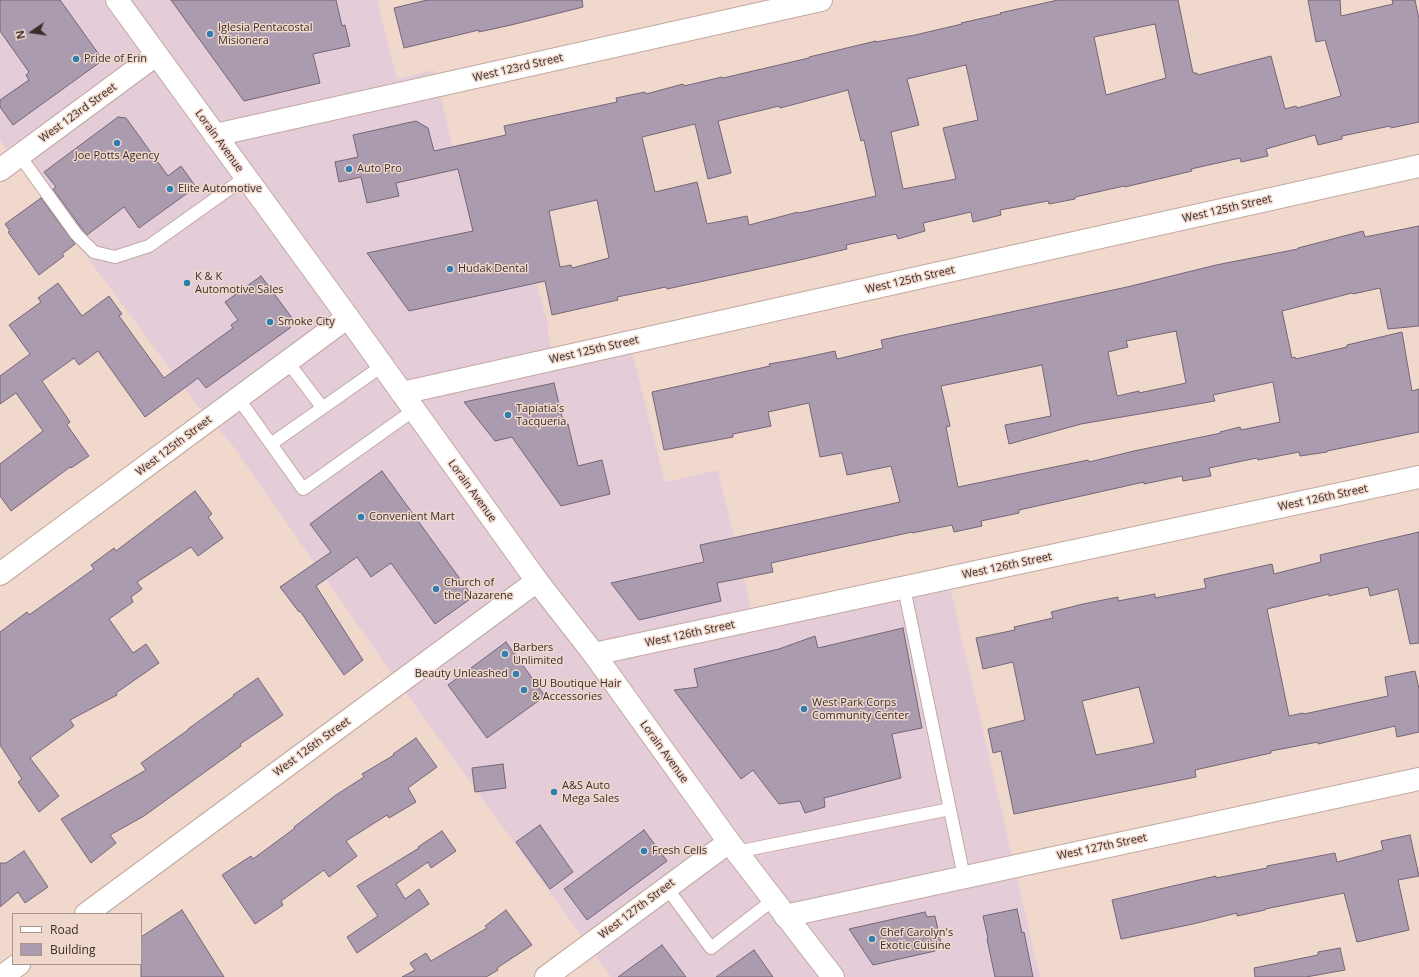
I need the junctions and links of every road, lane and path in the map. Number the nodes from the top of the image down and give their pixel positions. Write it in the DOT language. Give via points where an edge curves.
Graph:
graph roads {
  1 [pos="117,0"];
  2 [pos="821,0"];
  3 [pos="156,55"];
  4 [pos="215,135"];
  5 [pos="20,156"];
  6 [pos="1419,166"];
  7 [pos="0,170"];
  8 [pos="246,177"];
  9 [pos="348,317"];
  10 [pos="287,361"];
  11 [pos="382,366"];
  12 [pos="238,398"];
  13 [pos="408,401"];
  14 [pos="322,407"];
  15 [pos="272,444"];
  16 [pos="1419,477"];
  17 [pos="0,574"];
  18 [pos="537,581"];
  19 [pos="904,588"];
  20 [pos="594,654"];
  21 [pos="1419,779"];
  22 [pos="950,809"];
  23 [pos="732,847"];
  24 [pos="964,877"];
  25 [pos="667,888"];
  26 [pos="779,908"];
  27 [pos="87,913"];
  28 [pos="18,965"];
  29 [pos="1,977"];
  30 [pos="546,977"];
  31 [pos="833,977"];
  1 -- 3 [label="street, Lorain Avenue"];
  2 -- 4 [label="street, West 123rd Street"];
  3 -- 4 [label="street, Lorain Avenue"];
  3 -- 5 [label="street, West 123rd Street"];
  4 -- 8 [label="street, Lorain Avenue"];
  5 -- 7 [label="street, West 123rd Street"];
  5 -- 8 [label="lane" via="94,252 115,257 149,246"];
  6 -- 13 [label="street, West 125th Street"];
  8 -- 9 [label="street, Lorain Avenue"];
  9 -- 10 [label="street, West 125th Street"];
  9 -- 11 [label="street, Lorain Avenue"];
  10 -- 12 [label="street, West 125th Street"];
  10 -- 14 [label="lane"];
  11 -- 13 [label="street, Lorain Avenue"];
  11 -- 14 [label="lane"];
  12 -- 15 [label="lane"];
  12 -- 17 [label="street, West 125th Street"];
  13 -- 15 [label="lane" via="303,489"];
  13 -- 18 [label="street, Lorain Avenue"];
  14 -- 15 [label="lane"];
  16 -- 19 [label="street, West 126th Street"];
  18 -- 20 [label="street, Lorain Avenue"];
  18 -- 27 [label="street, West 126th Street"];
  19 -- 20 [label="street, West 126th Street"];
  19 -- 22 [label="lane"];
  20 -- 23 [label="street, Lorain Avenue"];
  21 -- 24 [label="street, West 127th Street"];
  22 -- 23 [label="lane"];
  22 -- 24 [label="lane"];
  23 -- 25 [label="street, West 127th Street"];
  23 -- 26 [label="street, Lorain Avenue"];
  24 -- 26 [label="street, West 127th Street"];
  25 -- 26 [label="lane" via="712,948"];
  25 -- 30 [label="street, West 127th Street"];
  26 -- 31 [label="street, Lorain Avenue"];
  28 -- 29 [label="street"];
}
